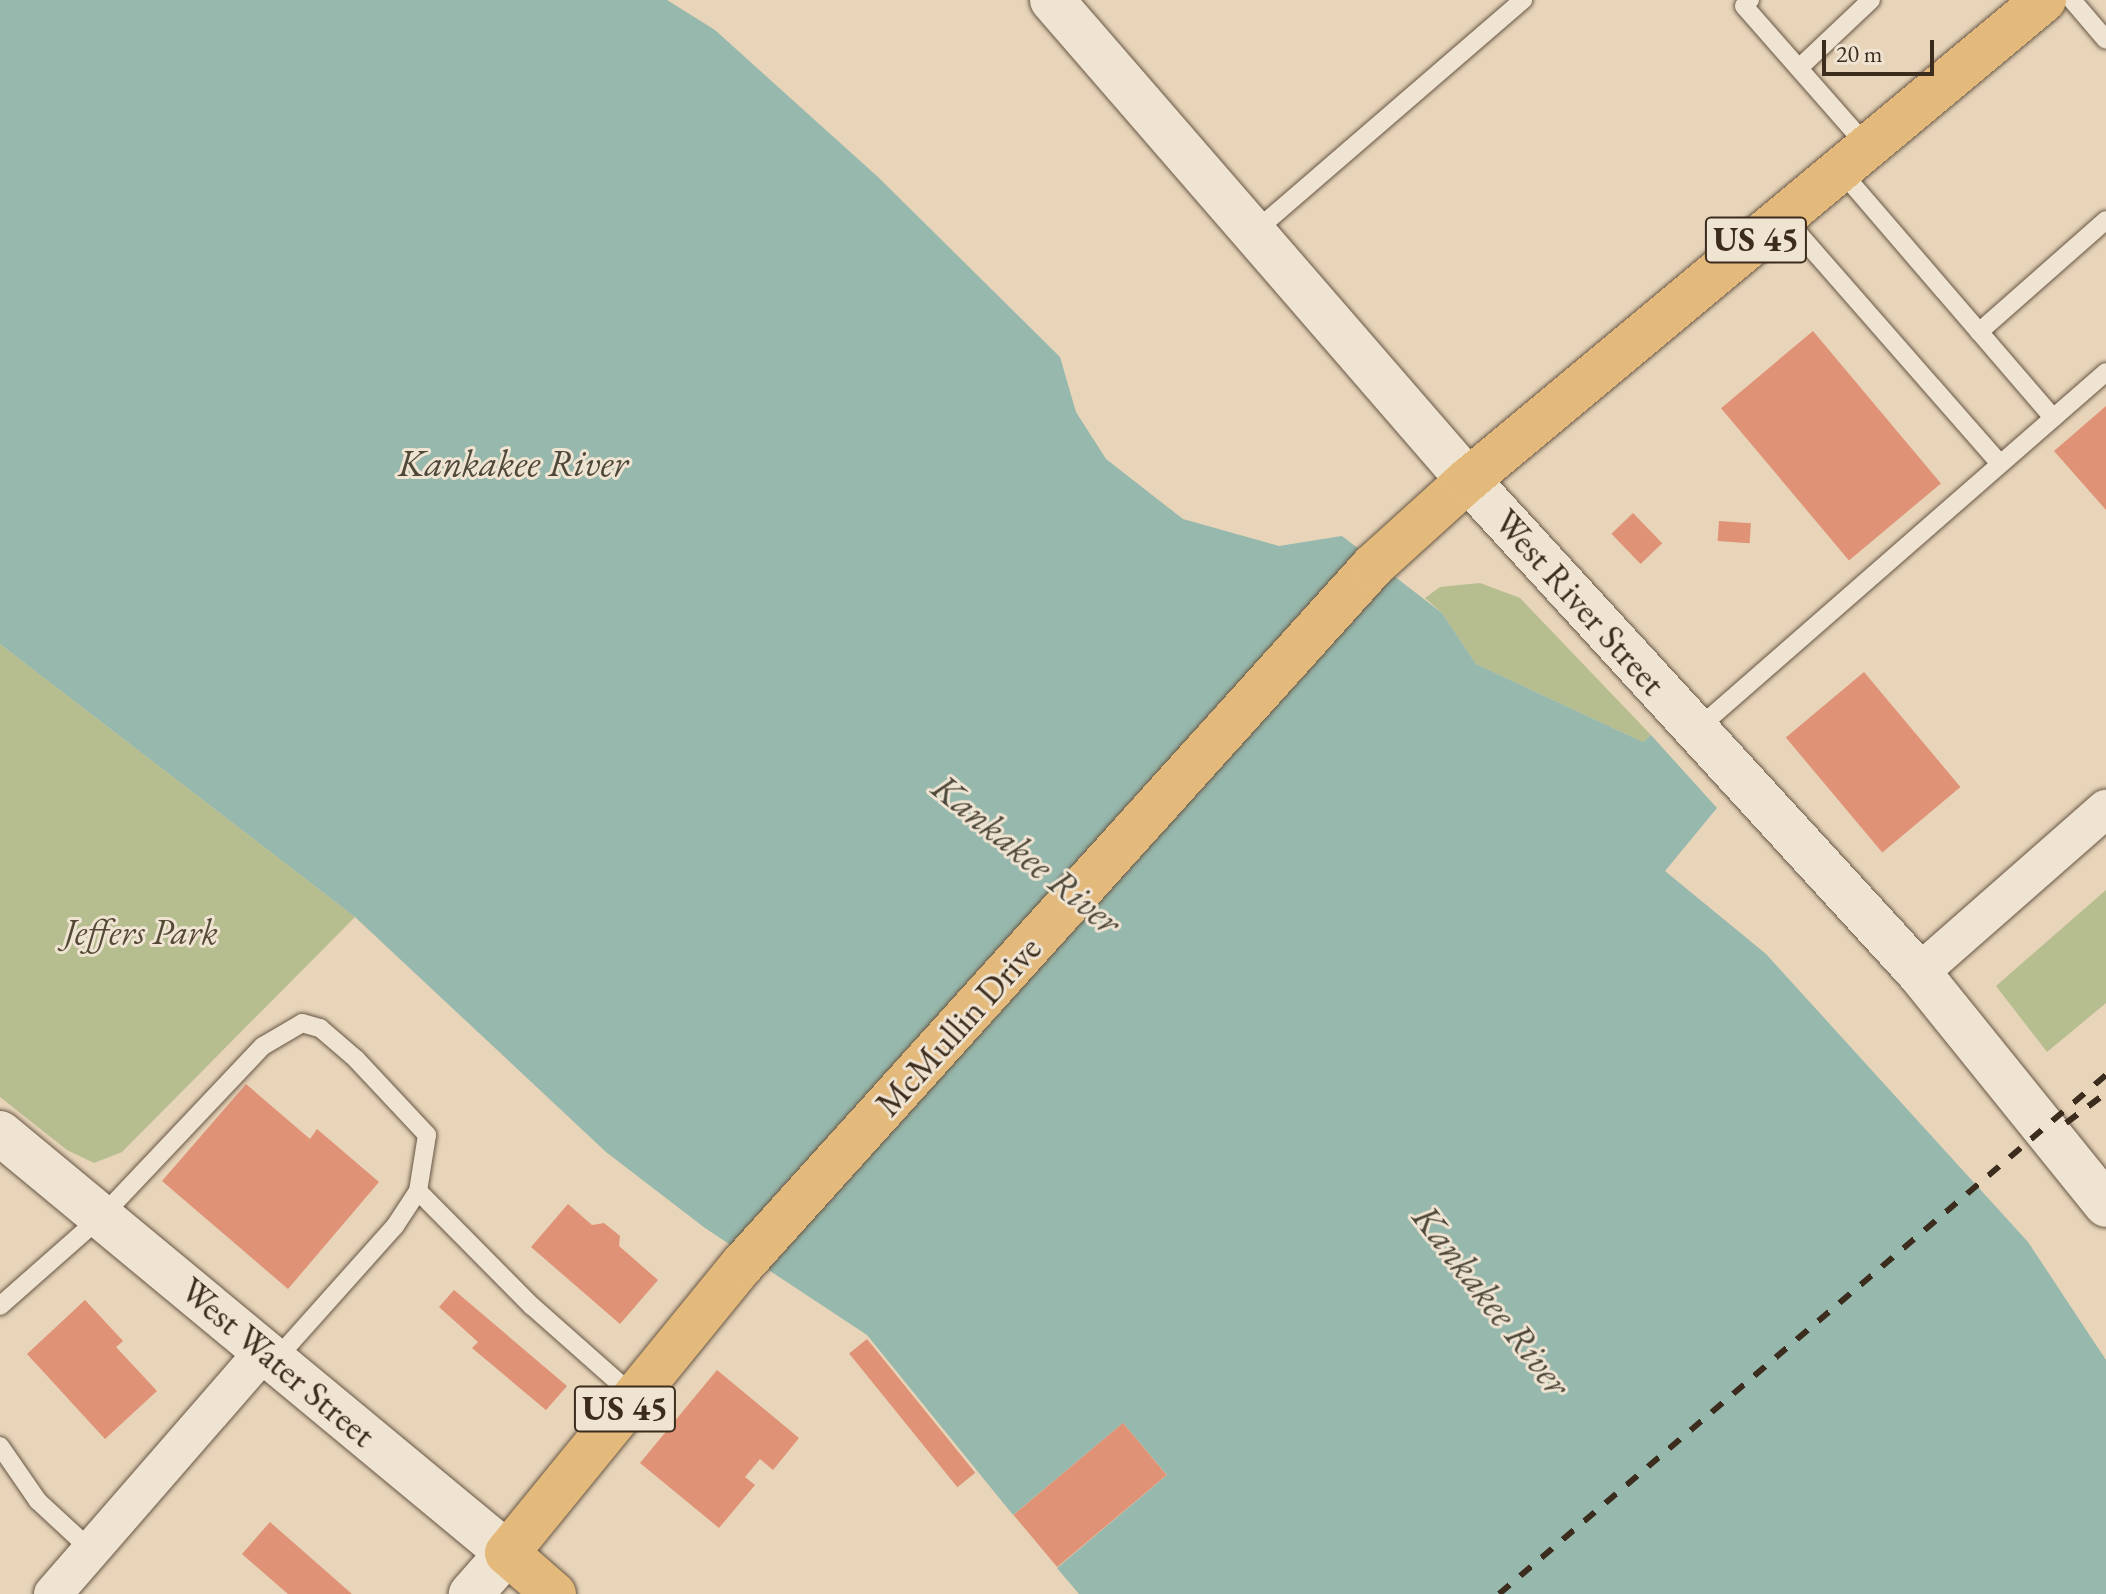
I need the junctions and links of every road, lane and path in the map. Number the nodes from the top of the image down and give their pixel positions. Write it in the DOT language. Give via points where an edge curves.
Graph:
graph roads {
  1 [pos="1052,0"];
  2 [pos="1523,0"];
  3 [pos="1750,0"];
  4 [pos="1871,0"];
  5 [pos="2044,0"];
  6 [pos="2072,0"];
  7 [pos="2106,40"];
  8 [pos="1799,68"];
  9 [pos="1854,158"];
  10 [pos="1784,217"];
  11 [pos="2106,220"];
  12 [pos="1253,233"];
  13 [pos="1979,332"];
  14 [pos="2106,372"];
  15 [pos="2053,418"];
  16 [pos="2000,464"];
  17 [pos="1468,480"];
  18 [pos="1696,730"];
  19 [pos="2106,809"];
  20 [pos="1919,973"];
  21 [pos="0,1133"];
  22 [pos="418,1191"];
  23 [pos="2106,1205"];
  24 [pos="102,1216"];
  25 [pos="0,1306"];
  26 [pos="270,1354"];
  27 [pos="635,1397"];
  28 [pos="0,1446"];
  29 [pos="91,1550"];
  30 [pos="507,1553"];
  31 [pos="53,1594"];
  32 [pos="471,1594"];
  33 [pos="554,1594"];
  1 -- 12 [label="main road, West River Street"];
  2 -- 12 [label="lane"];
  3 -- 8 [label="lane" via="1744,6"];
  4 -- 8 [label="lane"];
  5 -- 9 [label="main road, US 45"];
  6 -- 7 [label="lane"];
  8 -- 9 [label="lane"];
  9 -- 10 [label="main road, US 45"];
  9 -- 13 [label="lane"];
  10 -- 16 [label="lane"];
  10 -- 17 [label="main road, US 45"];
  11 -- 13 [label="lane"];
  12 -- 17 [label="main road, West River Street"];
  13 -- 15 [label="lane"];
  14 -- 15 [label="lane"];
  15 -- 16 [label="lane"];
  16 -- 18 [label="lane"];
  17 -- 18 [label="main road, West River Street"];
  17 -- 27 [label="main road, McMullin Drive / US 45" via="1373,566 743,1264"];
  18 -- 20 [label="main road, West River Street"];
  19 -- 20 [label="street"];
  20 -- 23 [label="main road, West River Street"];
  21 -- 24 [label="main road, West Water Street"];
  22 -- 24 [label="lane" via="427,1135 356,1059 320,1028 302,1023 263,1046"];
  22 -- 26 [label="lane" via="395,1226"];
  22 -- 27 [label="lane" via="532,1306"];
  24 -- 25 [label="lane"];
  24 -- 26 [label="main road, West Water Street"];
  26 -- 29 [label="street"];
  26 -- 30 [label="main road, West Water Street"];
  27 -- 30 [label="main road, McMullin Drive / US 45"];
  28 -- 29 [label="lane" via="38,1501"];
  29 -- 31 [label="street"];
  30 -- 32 [label="main road, McMullin Drive"];
  30 -- 33 [label="main road, West Water Street"];
}
